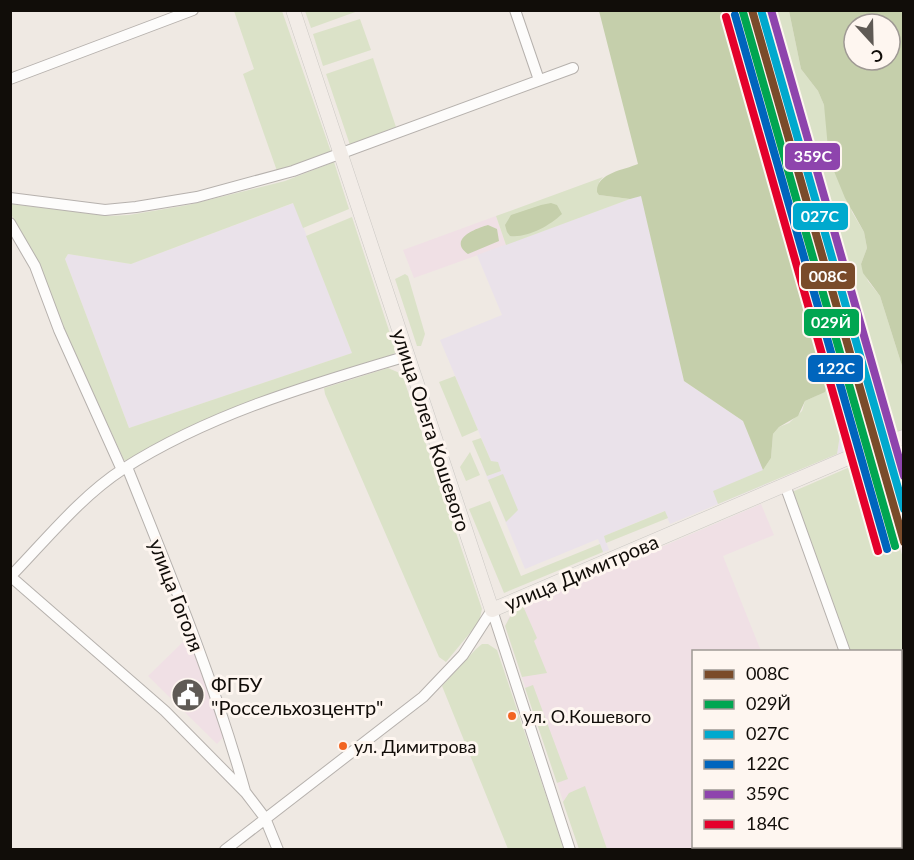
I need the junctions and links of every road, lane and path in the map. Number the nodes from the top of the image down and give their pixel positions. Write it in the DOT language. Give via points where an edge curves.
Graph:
graph roads {
  1 [pos="193,10"];
  2 [pos="293,10"];
  3 [pos="515,10"];
  4 [pos="573,68"];
  5 [pos="10,79"];
  6 [pos="539,80"];
  7 [pos="341,153"];
  8 [pos="10,198"];
  9 [pos="10,223"];
  10 [pos="407,356"];
  11 [pos="903,437"];
  12 [pos="124,468"];
  13 [pos="785,485"];
  14 [pos="11,577"];
  15 [pos="492,610"];
  16 [pos="845,650"];
  17 [pos="246,793"];
  18 [pos="265,818"];
  19 [pos="225,849"];
  20 [pos="278,849"];
  21 [pos="570,849"];
  1 -- 5 [label="street"];
  2 -- 7 [label="main road, улица Олега Кошевого"];
  3 -- 6 [label="street"];
  4 -- 6 [label="street"];
  6 -- 7 [label="street"];
  7 -- 8 [label="street" via="238,186 136,207 89,209"];
  7 -- 10 [label="main road, улица Олега Кошевого"];
  9 -- 12 [label="street, улица Гоголя" via="35,266 63,340"];
  10 -- 12 [label="street" via="231,414"];
  10 -- 15 [label="main road, улица Олега Кошевого"];
  11 -- 13 [label="main road, улица Димитрова"];
  12 -- 14 [label="street" via="74,510"];
  12 -- 17 [label="street, улица Гоголя" via="192,629"];
  13 -- 15 [label="main road, улица Димитрова"];
  13 -- 16 [label="street"];
  14 -- 17 [label="street, улица Гоголя" via="165,711"];
  15 -- 18 [label="street, улица Димитрова" via="463,655 432,689"];
  15 -- 21 [label="street, улица Олега Кошевого"];
  17 -- 18 [label="street, улица Гоголя"];
  18 -- 19 [label="street, улица Димитрова"];
  18 -- 20 [label="street, улица Гоголя"];
}
